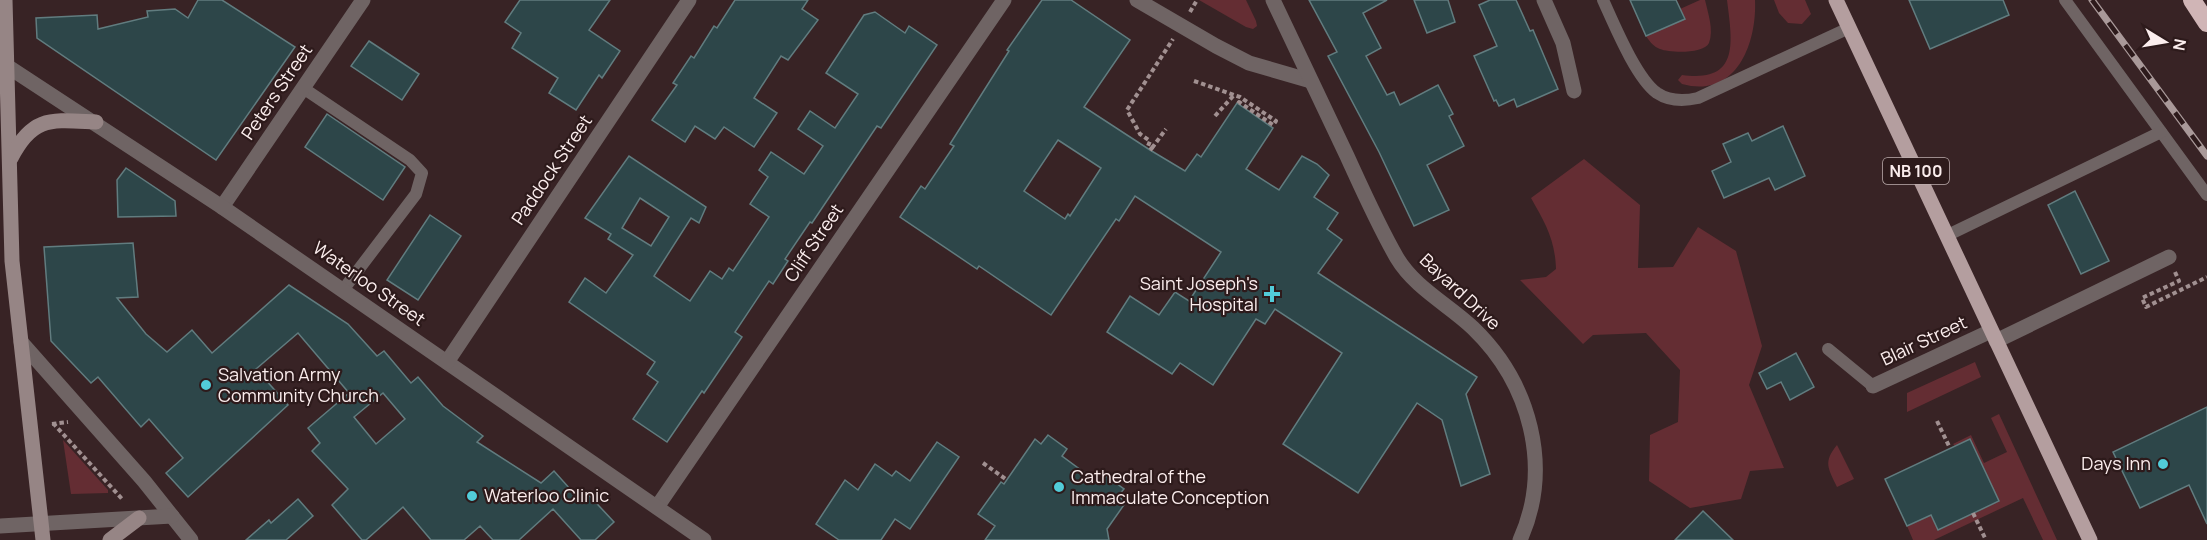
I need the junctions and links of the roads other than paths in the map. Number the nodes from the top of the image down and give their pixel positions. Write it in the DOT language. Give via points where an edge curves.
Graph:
graph roads {
  1 [pos="5,0"];
  2 [pos="363,0"];
  3 [pos="689,0"];
  4 [pos="1004,0"];
  5 [pos="1137,0"];
  6 [pos="1273,0"];
  7 [pos="1544,0"];
  8 [pos="1603,0"];
  9 [pos="1836,0"];
  10 [pos="2065,0"];
  11 [pos="2192,0"];
  12 [pos="2207,23"];
  13 [pos="1849,28"];
  14 [pos="4,66"];
  15 [pos="1311,81"];
  16 [pos="303,88"];
  17 [pos="1574,91"];
  18 [pos="96,122"];
  19 [pos="2162,132"];
  20 [pos="9,161"];
  21 [pos="2207,195"];
  22 [pos="222,207"];
  23 [pos="1946,236"];
  24 [pos="2169,257"];
  25 [pos="343,290"];
  26 [pos="1993,336"];
  27 [pos="21,342"];
  28 [pos="1828,349"];
  29 [pos="447,362"];
  30 [pos="1873,386"];
  31 [pos="657,507"];
  32 [pos="172,516"];
  33 [pos="139,518"];
  34 [pos="42,524"];
  35 [pos="0,526"];
  36 [pos="44,540"];
  37 [pos="110,540"];
  38 [pos="191,540"];
  39 [pos="704,540"];
  40 [pos="1520,540"];
  41 [pos="2090,540"];
  1 -- 14 [label="main road"];
  2 -- 16 [label="street, Peters Street"];
  3 -- 29 [label="street, Paddock Street"];
  4 -- 31 [label="street, Cliff Street"];
  5 -- 15 [label="street" via="1249,63"];
  6 -- 15 [label="street, Bayard Drive"];
  7 -- 17 [label="street" via="1563,43"];
  8 -- 13 [label="lane" via="1624,46 1649,84 1659,94 1681,100 1698,98"];
  9 -- 13 [label="main road, NB 100"];
  10 -- 19 [label="lane"];
  11 -- 12 [label="highway"];
  13 -- 23 [label="main road, NB 100"];
  14 -- 18 [label="street, Waterloo Street"];
  14 -- 20 [label="main road"];
  15 -- 40 [label="street, Bayard Drive" via="1399,262 1473,328 1503,362 1524,402 1536,449 1534,493"];
  16 -- 22 [label="street, Peters Street"];
  16 -- 25 [label="lane" via="422,172 416,194"];
  18 -- 20 [label="main road" via="46,123 20,141"];
  18 -- 22 [label="street, Waterloo Street"];
  19 -- 21 [label="lane"];
  19 -- 23 [label="lane"];
  20 -- 27 [label="main road" via="12,261"];
  22 -- 25 [label="street, Waterloo Street"];
  23 -- 26 [label="main road, NB 100"];
  24 -- 26 [label="street, Blair Street"];
  25 -- 29 [label="street, Waterloo Street"];
  26 -- 30 [label="street, Blair Street"];
  26 -- 41 [label="main road, NB 100"];
  27 -- 32 [label="street"];
  27 -- 34 [label="main road"];
  28 -- 30 [label="lane"];
  29 -- 31 [label="street, Waterloo Street"];
  31 -- 39 [label="street, Waterloo Street"];
  32 -- 33 [label="street"];
  32 -- 38 [label="street"];
  33 -- 34 [label="street"];
  33 -- 37 [label="main road"];
  34 -- 35 [label="street"];
  34 -- 36 [label="main road"];
}
